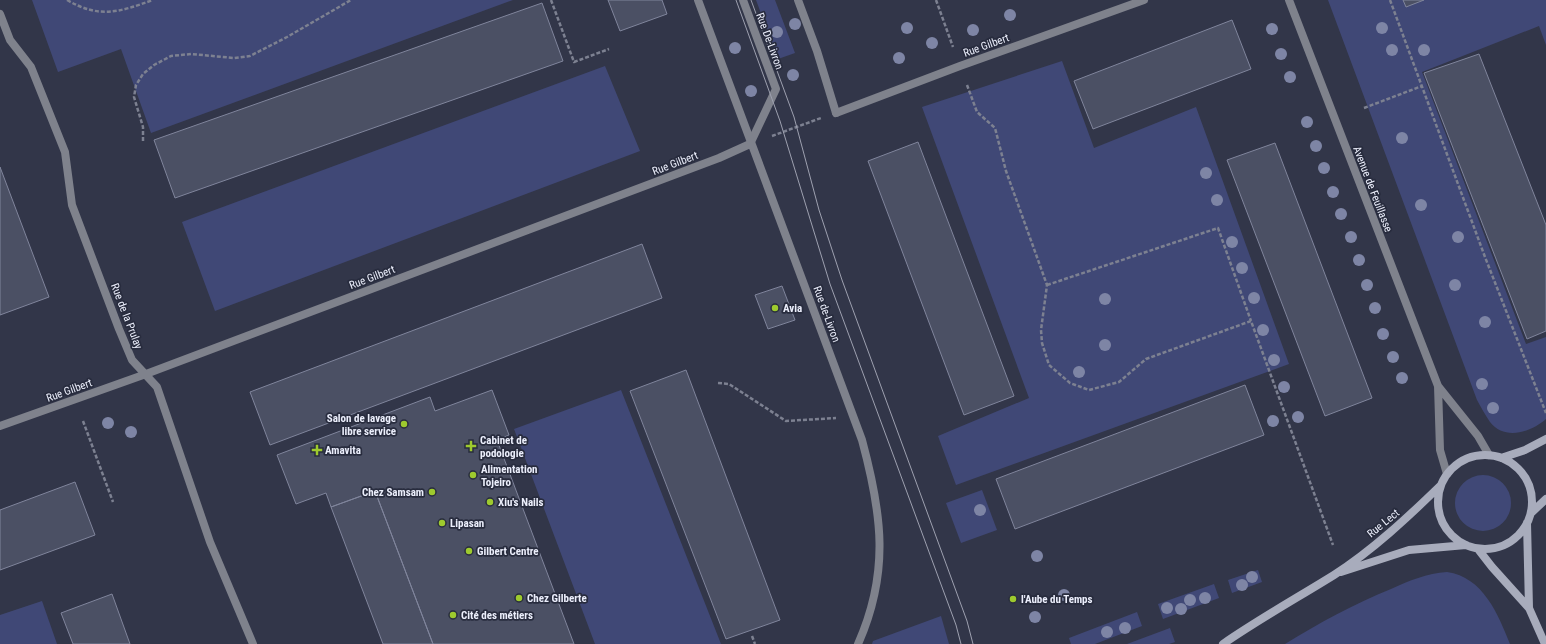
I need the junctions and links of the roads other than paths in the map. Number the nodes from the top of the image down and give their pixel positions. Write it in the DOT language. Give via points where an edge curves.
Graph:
graph roads {
  1 [pos="698,0"];
  2 [pos="743,0"];
  3 [pos="798,0"];
  4 [pos="1144,0"];
  5 [pos="1289,0"];
  6 [pos="0,14"];
  7 [pos="750,144"];
  8 [pos="146,374"];
  9 [pos="1438,386"];
  10 [pos="0,426"];
  11 [pos="1546,439"];
  12 [pos="1489,455"];
  13 [pos="1501,458"];
  14 [pos="1447,474"];
  15 [pos="1441,484"];
  16 [pos="1546,499"];
  17 [pos="1530,513"];
  18 [pos="1527,523"];
  19 [pos="1466,545"];
  20 [pos="1478,549"];
  21 [pos="1335,574"];
  22 [pos="1529,608"];
  23 [pos="253,644"];
  24 [pos="858,644"];
  25 [pos="1223,644"];
  26 [pos="1545,644"];
  1 -- 7 [label="street, Rue de-Livron"];
  2 -- 7 [label="street, Rue De-Livron" via="776,89"];
  3 -- 4 [label="street, Rue Gilbert" via="836,113"];
  5 -- 9 [label="street, Avenue de Feuillasse"];
  6 -- 8 [label="street, Rue de la Prulay" via="10,40 31,67 65,152 72,205 132,360"];
  7 -- 8 [label="street, Rue Gilbert" via="719,158"];
  7 -- 24 [label="street, Rue de-Livron" via="862,440 874,483 880,524 878,568 870,612"];
  8 -- 10 [label="street, Rue Gilbert"];
  8 -- 23 [label="street, Rue de la Prulay" via="157,387 200,516"];
  9 -- 12 [label="street, Avenue de Feuillasse" via="1478,436"];
  9 -- 14 [label="street, Avenue de Feuillasse" via="1440,450"];
  11 -- 13 [label="main road"];
  12 -- 13 [label="main road"];
  12 -- 14 [label="main road" via="1465,459"];
  13 -- 17 [label="main road" via="1510,462 1524,475 1531,494"];
  14 -- 15 [label="main road"];
  15 -- 19 [label="main road" via="1438,496 1441,520 1447,530"];
  15 -- 21 [label="main road, Rue Lect" via="1399,525"];
  16 -- 17 [label="main road"];
  17 -- 18 [label="main road"];
  18 -- 20 [label="main road" via="1516,537 1503,546"];
  18 -- 22 [label="main road"];
  19 -- 20 [label="main road"];
  19 -- 21 [label="main road, Rue Lect" via="1409,550"];
  20 -- 22 [label="main road"];
  21 -- 25 [label="main road, Rue Lect" via="1251,624"];
  22 -- 26 [label="main road"];
}
